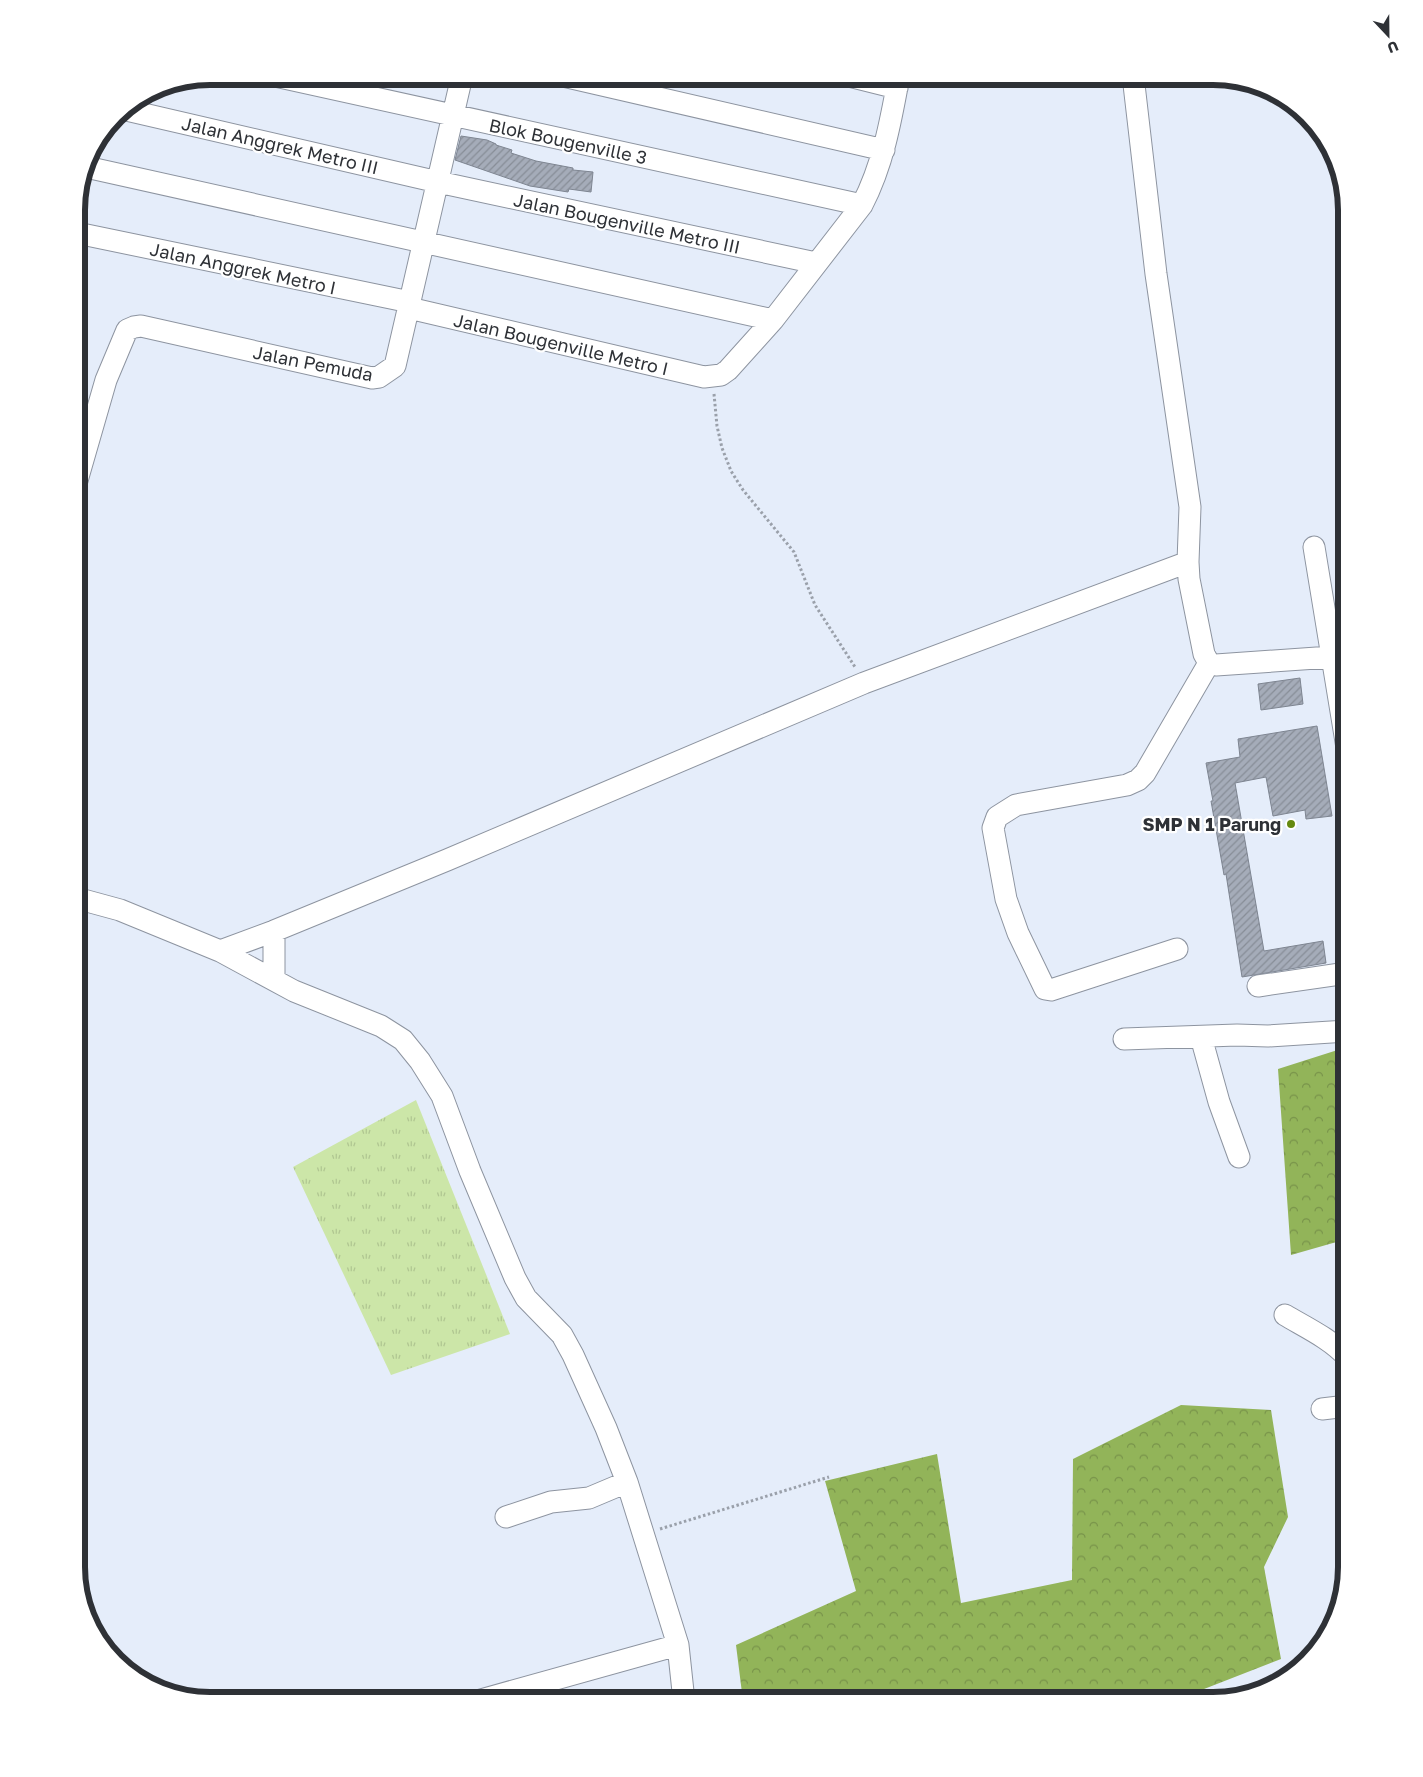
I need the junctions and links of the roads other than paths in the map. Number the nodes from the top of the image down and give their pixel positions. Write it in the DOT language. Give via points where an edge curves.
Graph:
graph roads {
  1 [pos="315,85"];
  2 [pos="460,85"];
  3 [pos="602,85"];
  4 [pos="897,85"];
  5 [pos="1134,85"];
  6 [pos="133,112"];
  7 [pos="453,116"];
  8 [pos="884,150"];
  9 [pos="93,168"];
  10 [pos="438,182"];
  11 [pos="862,205"];
  12 [pos="85,235"];
  13 [pos="424,242"];
  14 [pos="816,263"];
  15 [pos="409,305"];
  16 [pos="773,320"];
  17 [pos="85,453"];
  18 [pos="1314,547"];
  19 [pos="1188,562"];
  20 [pos="1338,650"];
  21 [pos="1338,654"];
  22 [pos="1209,663"];
  23 [pos="85,900"];
  24 [pos="274,931"];
  25 [pos="1177,949"];
  26 [pos="220,951"];
  27 [pos="1338,974"];
  28 [pos="274,980"];
  29 [pos="1258,986"];
  30 [pos="1338,1031"];
  31 [pos="1201,1037"];
  32 [pos="1124,1039"];
  33 [pos="1239,1157"];
  34 [pos="1285,1315"];
  35 [pos="1338,1348"];
  36 [pos="1338,1407"];
  37 [pos="1322,1409"];
  38 [pos="627,1482"];
  39 [pos="506,1517"];
  40 [pos="678,1645"];
  41 [pos="509,1692"];
  42 [pos="683,1692"];
  1 -- 7 [label="street, Blok Bougenville 3"];
  2 -- 7 [label="street, Jalan Pemuda"];
  3 -- 8 [label="street"];
  4 -- 8 [label="street"];
  5 -- 19 [label="street" via="1156,274 1190,507"];
  6 -- 10 [label="street, Jalan Anggrek Metro III"];
  7 -- 10 [label="street, Jalan Pemuda"];
  7 -- 11 [label="street, Blok Bougenville 3"];
  8 -- 11 [label="street"];
  9 -- 13 [label="street"];
  10 -- 13 [label="street, Jalan Pemuda"];
  10 -- 14 [label="street, Jalan Bougenville Metro III"];
  11 -- 14 [label="street"];
  12 -- 15 [label="street, Jalan Anggrek Metro I"];
  13 -- 15 [label="street, Jalan Pemuda"];
  13 -- 16 [label="street"];
  14 -- 16 [label="street"];
  15 -- 16 [label="street, Jalan Bougenville Metro I" via="714,377 728,370"];
  15 -- 17 [label="street, Jalan Pemuda" via="395,366 372,378 142,326 126,330 106,380"];
  18 -- 20 [label="street"];
  19 -- 22 [label="street" via="1204,654"];
  19 -- 24 [label="street" via="864,683"];
  21 -- 22 [label="street"];
  22 -- 25 [label="street" via="1145,774 1138,780 1016,805 997,817 993,828 1006,900 1045,989 1051,990"];
  23 -- 26 [label="street" via="120,910"];
  24 -- 26 [label="street"];
  24 -- 28 [label="street"];
  26 -- 28 [label="street"];
  27 -- 29 [label="street"];
  28 -- 38 [label="street" via="381,1026 403,1040 420,1061 442,1096 515,1278 526,1298 562,1335 574,1355"];
  30 -- 31 [label="street"];
  31 -- 32 [label="street"];
  31 -- 33 [label="street"];
  34 -- 35 [label="street"];
  36 -- 37 [label="street"];
  38 -- 39 [label="street" via="588,1498 551,1502"];
  38 -- 40 [label="street"];
  40 -- 41 [label="street"];
  40 -- 42 [label="street"];
}
